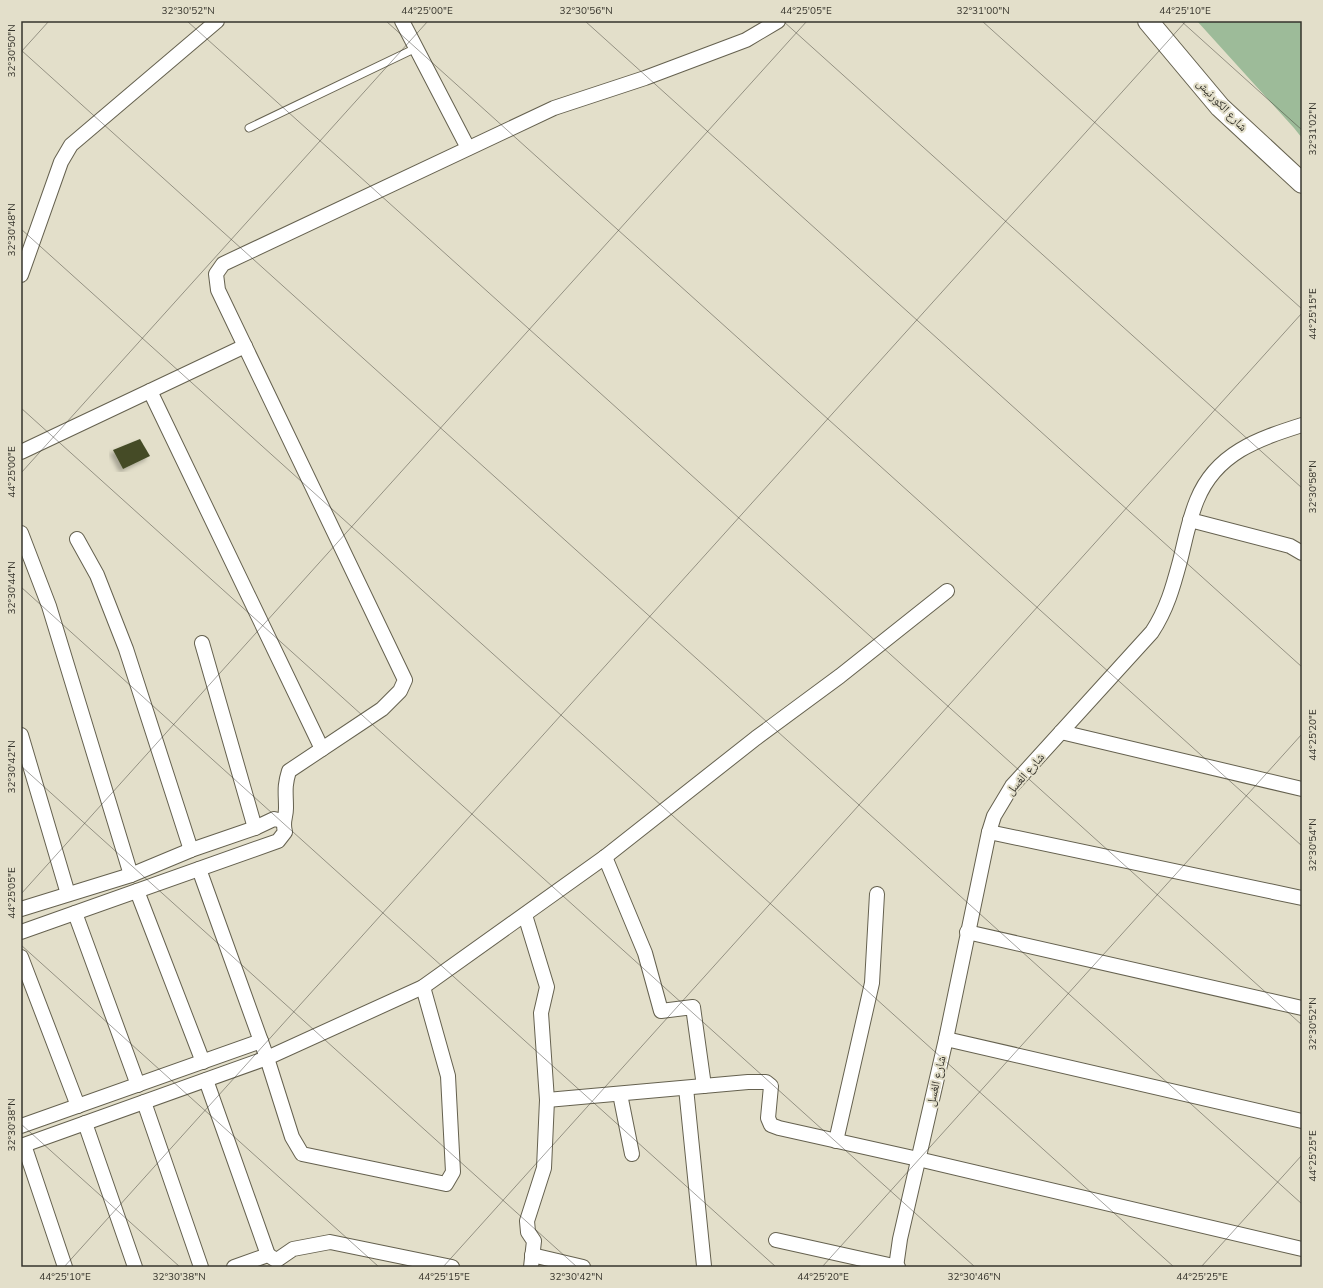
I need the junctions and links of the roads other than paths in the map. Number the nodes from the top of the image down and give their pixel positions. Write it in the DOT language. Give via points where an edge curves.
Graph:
graph roads {
  1 [pos="215,21"];
  2 [pos="402,21"];
  3 [pos="778,21"];
  4 [pos="1148,21"];
  5 [pos="416,48"];
  6 [pos="249,128"];
  7 [pos="468,148"];
  8 [pos="1302,183"];
  9 [pos="21,276"];
  10 [pos="245,346"];
  11 [pos="150,391"];
  12 [pos="1302,425"];
  13 [pos="21,452"];
  14 [pos="1190,520"];
  15 [pos="21,533"];
  16 [pos="77,539"];
  17 [pos="1302,553"];
  18 [pos="947,591"];
  19 [pos="202,643"];
  20 [pos="1061,732"];
  21 [pos="21,735"];
  22 [pos="322,749"];
  23 [pos="1302,789"];
  24 [pos="283,821"];
  25 [pos="255,828"];
  26 [pos="989,832"];
  27 [pos="191,850"];
  28 [pos="605,856"];
  29 [pos="198,869"];
  30 [pos="131,875"];
  31 [pos="137,891"];
  32 [pos="68,894"];
  33 [pos="877,894"];
  34 [pos="1302,898"];
  35 [pos="21,909"];
  36 [pos="75,913"];
  37 [pos="525,915"];
  38 [pos="21,932"];
  39 [pos="967,932"];
  40 [pos="21,957"];
  41 [pos="423,987"];
  42 [pos="1302,1008"];
  43 [pos="946,1039"];
  44 [pos="260,1041"];
  45 [pos="266,1058"];
  46 [pos="203,1062"];
  47 [pos="206,1080"];
  48 [pos="138,1085"];
  49 [pos="704,1086"];
  50 [pos="686,1088"];
  51 [pos="620,1094"];
  52 [pos="547,1100"];
  53 [pos="144,1102"];
  54 [pos="78,1106"];
  55 [pos="1302,1121"];
  56 [pos="85,1123"];
  57 [pos="21,1126"];
  58 [pos="836,1141"];
  59 [pos="22,1146"];
  60 [pos="632,1154"];
  61 [pos="918,1159"];
  62 [pos="776,1240"];
  63 [pos="1302,1249"];
  64 [pos="275,1261"];
  65 [pos="531,1261"];
  66 [pos="704,1266"];
  67 [pos="65,1267"];
  68 [pos="135,1267"];
  69 [pos="201,1267"];
  70 [pos="234,1267"];
  71 [pos="452,1267"];
  72 [pos="584,1267"];
  73 [pos="897,1267"];
  1 -- 9 [label="street" via="71,145 60,162"];
  2 -- 5 [label="street"];
  3 -- 7 [label="street" via="746,40 645,78 554,108"];
  4 -- 8 [label="street, شارع الكورنيش" via="1220,107"];
  5 -- 6 [label="lane"];
  5 -- 7 [label="street"];
  7 -- 10 [label="street" via="223,264 216,274 218,290"];
  10 -- 11 [label="street"];
  10 -- 22 [label="street" via="405,680 400,691 382,709"];
  11 -- 13 [label="street"];
  11 -- 22 [label="street"];
  12 -- 14 [label="street, شارع الغسل" via="1260,439 1240,449 1223,462 1197,499"];
  14 -- 17 [label="street" via="1290,546"];
  14 -- 20 [label="street, شارع الغسل" via="1171,595 1160,620"];
  15 -- 30 [label="street" via="49,606"];
  16 -- 27 [label="street" via="97,575 126,649"];
  18 -- 28 [label="street"];
  19 -- 25 [label="street"];
  20 -- 23 [label="street"];
  20 -- 26 [label="street, شارع الغسل" via="1012,786 994,816"];
  21 -- 32 [label="street"];
  22 -- 24 [label="street" via="289,771 284,785 286,809"];
  24 -- 25 [label="street" via="274,819"];
  24 -- 29 [label="street" via="285,832 278,841"];
  25 -- 27 [label="street"];
  26 -- 34 [label="street"];
  26 -- 39 [label="street, شارع الغسل"];
  27 -- 30 [label="street"];
  28 -- 37 [label="street"];
  28 -- 49 [label="street" via="645,954 661,1011 693,1007"];
  29 -- 31 [label="street"];
  29 -- 44 [label="street"];
  30 -- 32 [label="street"];
  31 -- 36 [label="street"];
  31 -- 46 [label="street"];
  32 -- 35 [label="street"];
  33 -- 58 [label="street" via="872,983"];
  36 -- 38 [label="street"];
  36 -- 48 [label="street"];
  37 -- 41 [label="street"];
  37 -- 52 [label="street" via="548,987 541,1013"];
  39 -- 42 [label="street"];
  39 -- 43 [label="street, شارع الغسل"];
  40 -- 54 [label="street"];
  41 -- 45 [label="street"];
  41 -- 45 [label="street" via="448,1076 453,1172 446,1184 302,1154 292,1137"];
  43 -- 55 [label="street"];
  43 -- 61 [label="street, شارع الغسل"];
  44 -- 45 [label="street"];
  44 -- 46 [label="street"];
  45 -- 47 [label="street"];
  46 -- 48 [label="street"];
  47 -- 53 [label="street"];
  47 -- 64 [label="street"];
  48 -- 54 [label="street"];
  49 -- 50 [label="street"];
  49 -- 58 [label="street" via="766,1082 771,1086 768,1118 771,1125"];
  50 -- 51 [label="street"];
  50 -- 66 [label="street"];
  51 -- 52 [label="street"];
  51 -- 60 [label="street"];
  52 -- 65 [label="street" via="544,1168 527,1220 528,1232 534,1240"];
  53 -- 56 [label="street"];
  53 -- 69 [label="street"];
  54 -- 57 [label="street"];
  56 -- 59 [label="street"];
  56 -- 68 [label="street"];
  58 -- 61 [label="street"];
  59 -- 67 [label="street"];
  61 -- 63 [label="street"];
  61 -- 73 [label="street, شارع الغسل" via="900,1239"];
  62 -- 73 [label="street"];
  64 -- 70 [label="street"];
  64 -- 71 [label="street" via="293,1249 330,1242"];
  65 -- 72 [label="street"];
}
